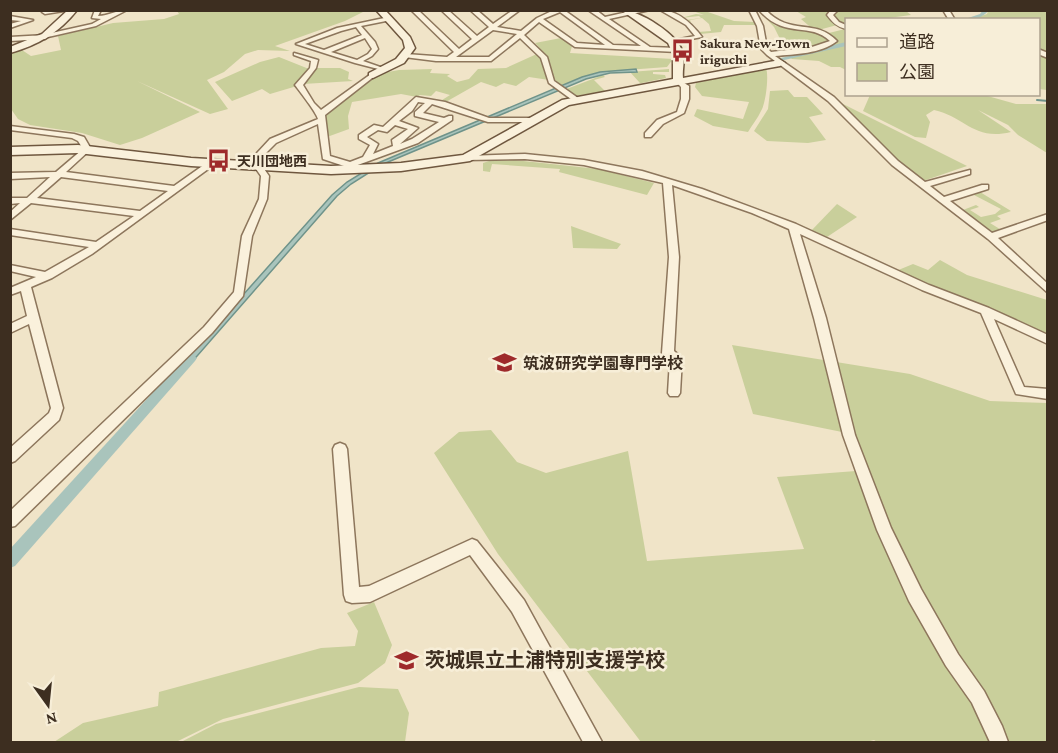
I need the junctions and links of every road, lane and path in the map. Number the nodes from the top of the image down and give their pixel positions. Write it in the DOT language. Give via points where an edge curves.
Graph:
graph roads {
  1 [pos="47,10"];
  2 [pos="67,10"];
  3 [pos="73,10"];
  4 [pos="98,10"];
  5 [pos="124,10"];
  6 [pos="380,10"];
  7 [pos="414,10"];
  8 [pos="444,10"];
  9 [pos="473,10"];
  10 [pos="503,10"];
  11 [pos="518,10"];
  12 [pos="560,10"];
  13 [pos="591,10"];
  14 [pos="647,10"];
  15 [pos="663,10"];
  16 [pos="752,10"];
  17 [pos="762,10"];
  18 [pos="835,10"];
  19 [pos="627,12"];
  20 [pos="509,15"];
  21 [pos="10,18"];
  22 [pos="109,18"];
  23 [pos="389,19"];
  24 [pos="603,19"];
  25 [pos="539,20"];
  26 [pos="357,25"];
  27 [pos="10,26"];
  28 [pos="843,27"];
  29 [pos="494,28"];
  30 [pos="823,33"];
  31 [pos="521,34"];
  32 [pos="47,36"];
  33 [pos="367,36"];
  34 [pos="10,39"];
  35 [pos="476,39"];
  36 [pos="675,46"];
  37 [pos="612,47"];
  38 [pos="648,49"];
  39 [pos="10,50"];
  40 [pos="324,52"];
  41 [pos="459,53"];
  42 [pos="296,54"];
  43 [pos="769,54"];
  44 [pos="406,56"];
  45 [pos="450,59"];
  46 [pos="357,62"];
  47 [pos="780,63"];
  48 [pos="384,70"];
  49 [pos="373,75"];
  50 [pos="679,82"];
  51 [pos="575,100"];
  52 [pos="430,102"];
  53 [pos="459,111"];
  54 [pos="321,117"];
  55 [pos="532,120"];
  56 [pos="445,121"];
  57 [pos="394,122"];
  58 [pos="10,128"];
  59 [pos="648,135"];
  60 [pos="397,147"];
  61 [pos="87,150"];
  62 [pos="10,151"];
  63 [pos="466,158"];
  64 [pos="211,164"];
  65 [pos="254,165"];
  66 [pos="371,165"];
  67 [pos="351,166"];
  68 [pos="967,172"];
  69 [pos="59,174"];
  70 [pos="10,176"];
  71 [pos="667,181"];
  72 [pos="923,185"];
  73 [pos="985,187"];
  74 [pos="175,189"];
  75 [pos="31,200"];
  76 [pos="943,200"];
  77 [pos="10,201"];
  78 [pos="140,214"];
  79 [pos="10,217"];
  80 [pos="1047,217"];
  81 [pos="793,226"];
  82 [pos="10,231"];
  83 [pos="991,237"];
  84 [pos="96,245"];
  85 [pos="10,268"];
  86 [pos="48,276"];
  87 [pos="25,286"];
  88 [pos="1047,290"];
  89 [pos="10,292"];
  90 [pos="985,311"];
  91 [pos="33,318"];
  92 [pos="10,328"];
  93 [pos="1047,340"];
  94 [pos="674,393"];
  95 [pos="1047,394"];
  96 [pos="340,449"];
  97 [pos="10,457"];
  98 [pos="10,521"];
  99 [pos="593,742"];
  100 [pos="999,742"];
  1 -- 2 [label="street"];
  3 -- 32 [label="street"];
  4 -- 22 [label="street" via="94,17"];
  5 -- 22 [label="street"];
  6 -- 23 [label="street"];
  7 -- 41 [label="street"];
  8 -- 35 [label="street"];
  9 -- 29 [label="street"];
  10 -- 20 [label="street"];
  11 -- 20 [label="street"];
  12 -- 25 [label="street"];
  12 -- 37 [label="street"];
  13 -- 24 [label="street"];
  14 -- 19 [label="street"];
  15 -- 36 [label="street" via="684,21 699,37"];
  16 -- 43 [label="street"];
  17 -- 30 [label="street" via="779,26"];
  18 -- 28 [label="street" via="830,15"];
  19 -- 24 [label="street"];
  19 -- 36 [label="street"];
  20 -- 29 [label="street"];
  21 -- 27 [label="street" via="30,20"];
  22 -- 32 [label="street" via="94,26"];
  23 -- 26 [label="street"];
  23 -- 44 [label="street" via="409,43"];
  24 -- 38 [label="street"];
  25 -- 31 [label="street"];
  25 -- 37 [label="street" via="575,45"];
  26 -- 33 [label="street"];
  26 -- 40 [label="street" via="299,44"];
  28 -- 30 [label="street"];
  29 -- 31 [label="street"];
  29 -- 35 [label="street"];
  30 -- 43 [label="street" via="832,42"];
  31 -- 45 [label="street" via="491,59"];
  31 -- 51 [label="street" via="542,55 551,82"];
  32 -- 34 [label="street"];
  32 -- 39 [label="street"];
  33 -- 40 [label="street"];
  33 -- 46 [label="street" via="375,49"];
  35 -- 41 [label="street"];
  36 -- 38 [label="street"];
  36 -- 50 [label="street"];
  37 -- 38 [label="street"];
  40 -- 46 [label="street"];
  41 -- 45 [label="street"];
  42 -- 54 [label="street" via="315,60 299,85"];
  43 -- 47 [label="street"];
  44 -- 45 [label="street"];
  44 -- 48 [label="street"];
  46 -- 48 [label="street"];
  47 -- 50 [label="street"];
  47 -- 72 [label="street" via="831,99 895,163"];
  48 -- 49 [label="street"];
  49 -- 54 [label="street"];
  50 -- 51 [label="street"];
  50 -- 59 [label="street" via="685,86 680,113 660,122"];
  51 -- 55 [label="street"];
  52 -- 53 [label="street"];
  52 -- 56 [label="street" via="418,114"];
  52 -- 57 [label="street" via="416,99"];
  53 -- 55 [label="street" via="485,119"];
  53 -- 56 [label="street"];
  54 -- 65 [label="street" via="273,141"];
  54 -- 67 [label="street" via="326,157"];
  55 -- 63 [label="street"];
  56 -- 60 [label="street" via="415,141"];
  57 -- 60 [label="street" via="414,128 395,142"];
  57 -- 66 [label="street" via="362,137 374,144"];
  58 -- 61 [label="street" via="74,136 81,139"];
  60 -- 66 [label="street"];
  61 -- 62 [label="street"];
  61 -- 64 [label="street"];
  61 -- 69 [label="street"];
  63 -- 66 [label="street"];
  63 -- 71 [label="street" via="553,159 606,166"];
  64 -- 65 [label="street"];
  64 -- 74 [label="street"];
  65 -- 67 [label="street" via="331,170"];
  65 -- 98 [label="street" via="265,176 263,199 247,236 238,293 208,330"];
  66 -- 67 [label="street"];
  68 -- 72 [label="street"];
  69 -- 70 [label="street"];
  69 -- 74 [label="street"];
  69 -- 75 [label="street"];
  71 -- 81 [label="street"];
  71 -- 94 [label="street" via="674,257 668,353 676,358"];
  72 -- 76 [label="street"];
  73 -- 76 [label="street"];
  74 -- 78 [label="street"];
  75 -- 77 [label="street"];
  75 -- 78 [label="street"];
  75 -- 79 [label="street"];
  76 -- 83 [label="street"];
  78 -- 84 [label="street"];
  80 -- 83 [label="street"];
  81 -- 90 [label="street"];
  81 -- 100 [label="street" via="849,435 884,530 915,595 978,697"];
  82 -- 84 [label="street"];
  83 -- 88 [label="street"];
  84 -- 86 [label="street"];
  85 -- 86 [label="street"];
  86 -- 87 [label="street"];
  87 -- 89 [label="street"];
  87 -- 91 [label="street"];
  90 -- 93 [label="street"];
  90 -- 95 [label="street" via="1020,391"];
  91 -- 92 [label="street"];
  91 -- 97 [label="street" via="57,408 55,416"];
  96 -- 99 [label="street" via="352,595 370,594 472,546 518,606"];
}
